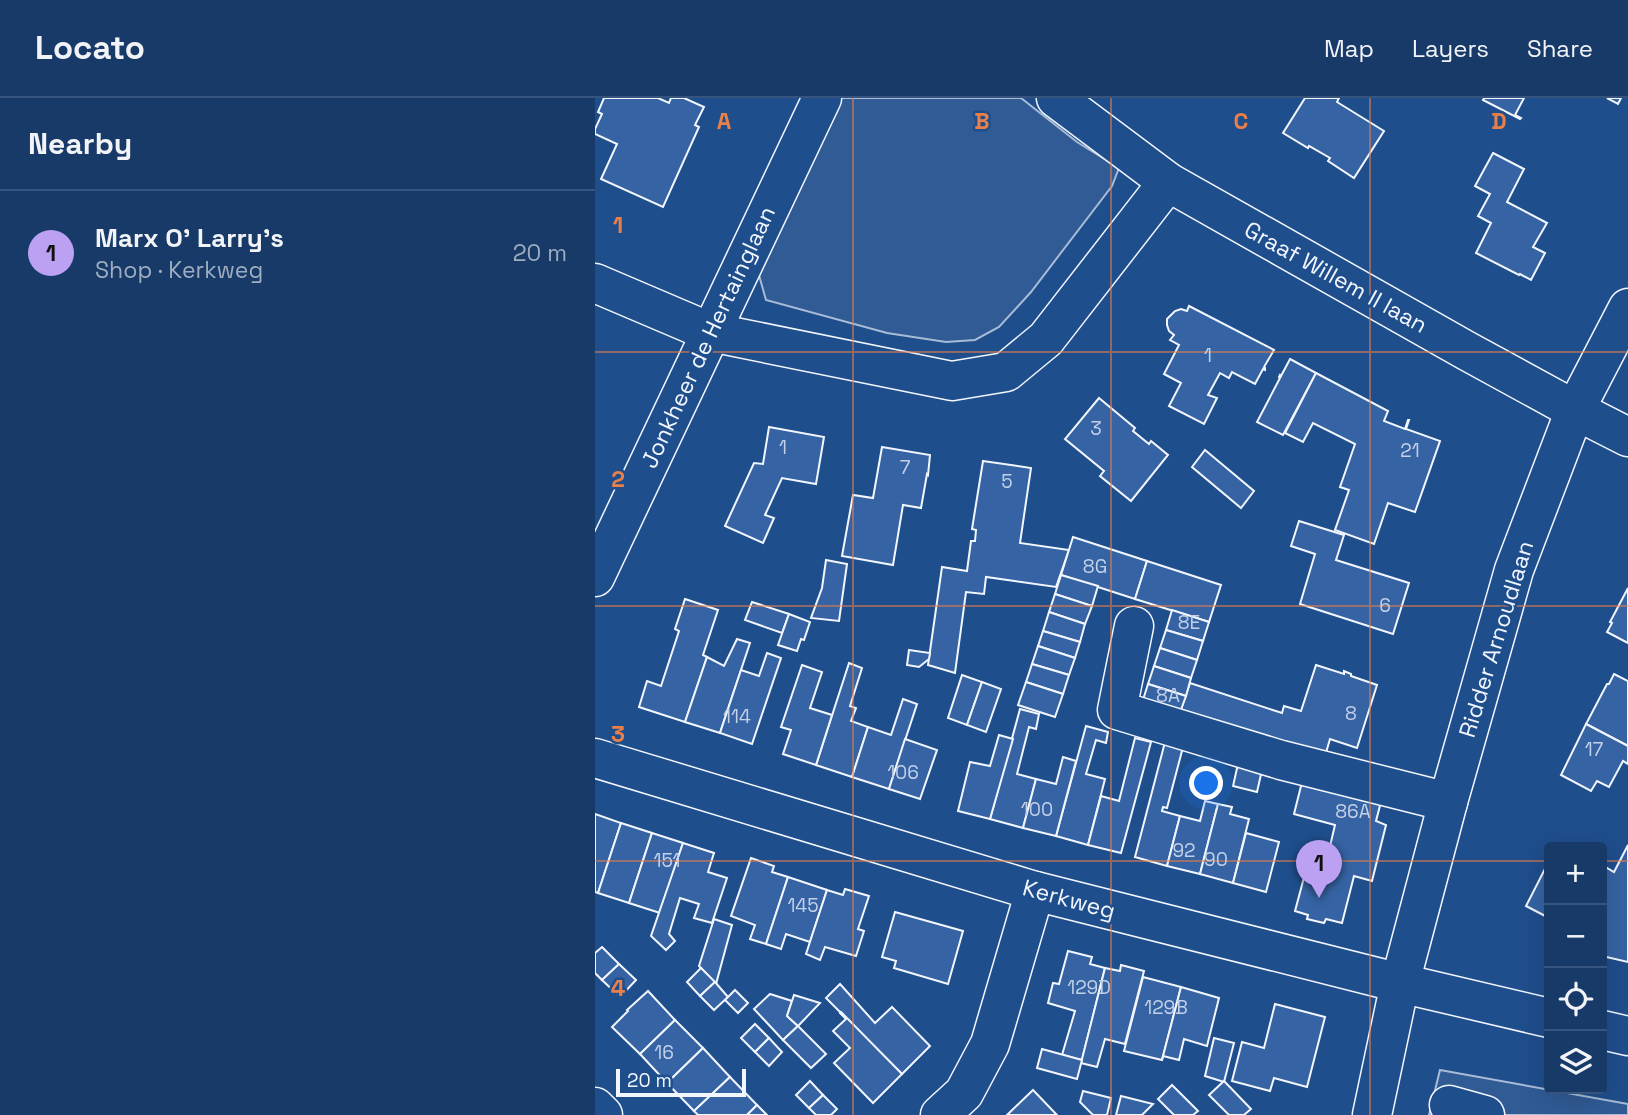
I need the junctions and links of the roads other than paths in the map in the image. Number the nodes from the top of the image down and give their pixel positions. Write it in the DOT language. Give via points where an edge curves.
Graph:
graph roads {
  1 [pos="823,98"];
  2 [pos="1056,98"];
  3 [pos="1168,182"];
  4 [pos="595,283"];
  5 [pos="1628,308"];
  6 [pos="710,332"];
  7 [pos="1575,410"];
  8 [pos="1628,437"];
  9 [pos="595,577"];
  10 [pos="1134,626"];
  11 [pos="595,758"];
  12 [pos="1448,802"];
  13 [pos="1035,891"];
  14 [pos="1399,983"];
  15 [pos="1544,1017"];
  16 [pos="1606,1031"];
  17 [pos="1628,1036"];
  18 [pos="1449,1105"];
  19 [pos="595,1107"];
  20 [pos="603,1115"];
  21 [pos="940,1115"];
  22 [pos="1372,1115"];
  23 [pos="1485,1115"];
  1 -- 6 [label="street, Jonkheer de Hertainglaan"];
  2 -- 3 [label="street, Graaf Willem II laan"];
  3 -- 6 [label="street" via="1046,339 1006,372 952,381"];
  3 -- 7 [label="street, Graaf Willem II laan"];
  4 -- 6 [label="street"];
  5 -- 7 [label="street, Ridder Arnoudlaan"];
  6 -- 9 [label="street, Jonkheer de Hertainglaan"];
  7 -- 8 [label="street, Graaf Willem II laan"];
  7 -- 12 [label="street, Ridder Arnoudlaan" via="1514,570"];
  10 -- 12 [label="street" via="1117,710 1281,760"];
  11 -- 13 [label="street, Kerkweg"];
  12 -- 14 [label="street, Ridder Arnoudlaan"];
  13 -- 14 [label="street, Kerkweg"];
  13 -- 21 [label="street" via="990,1044 964,1093"];
  14 -- 15 [label="street, Kerkweg"];
  14 -- 22 [label="street, Ridder Arnoudlaan"];
  16 -- 17 [label="street"];
  18 -- 23 [label="street"];
  19 -- 20 [label="street"];
}
